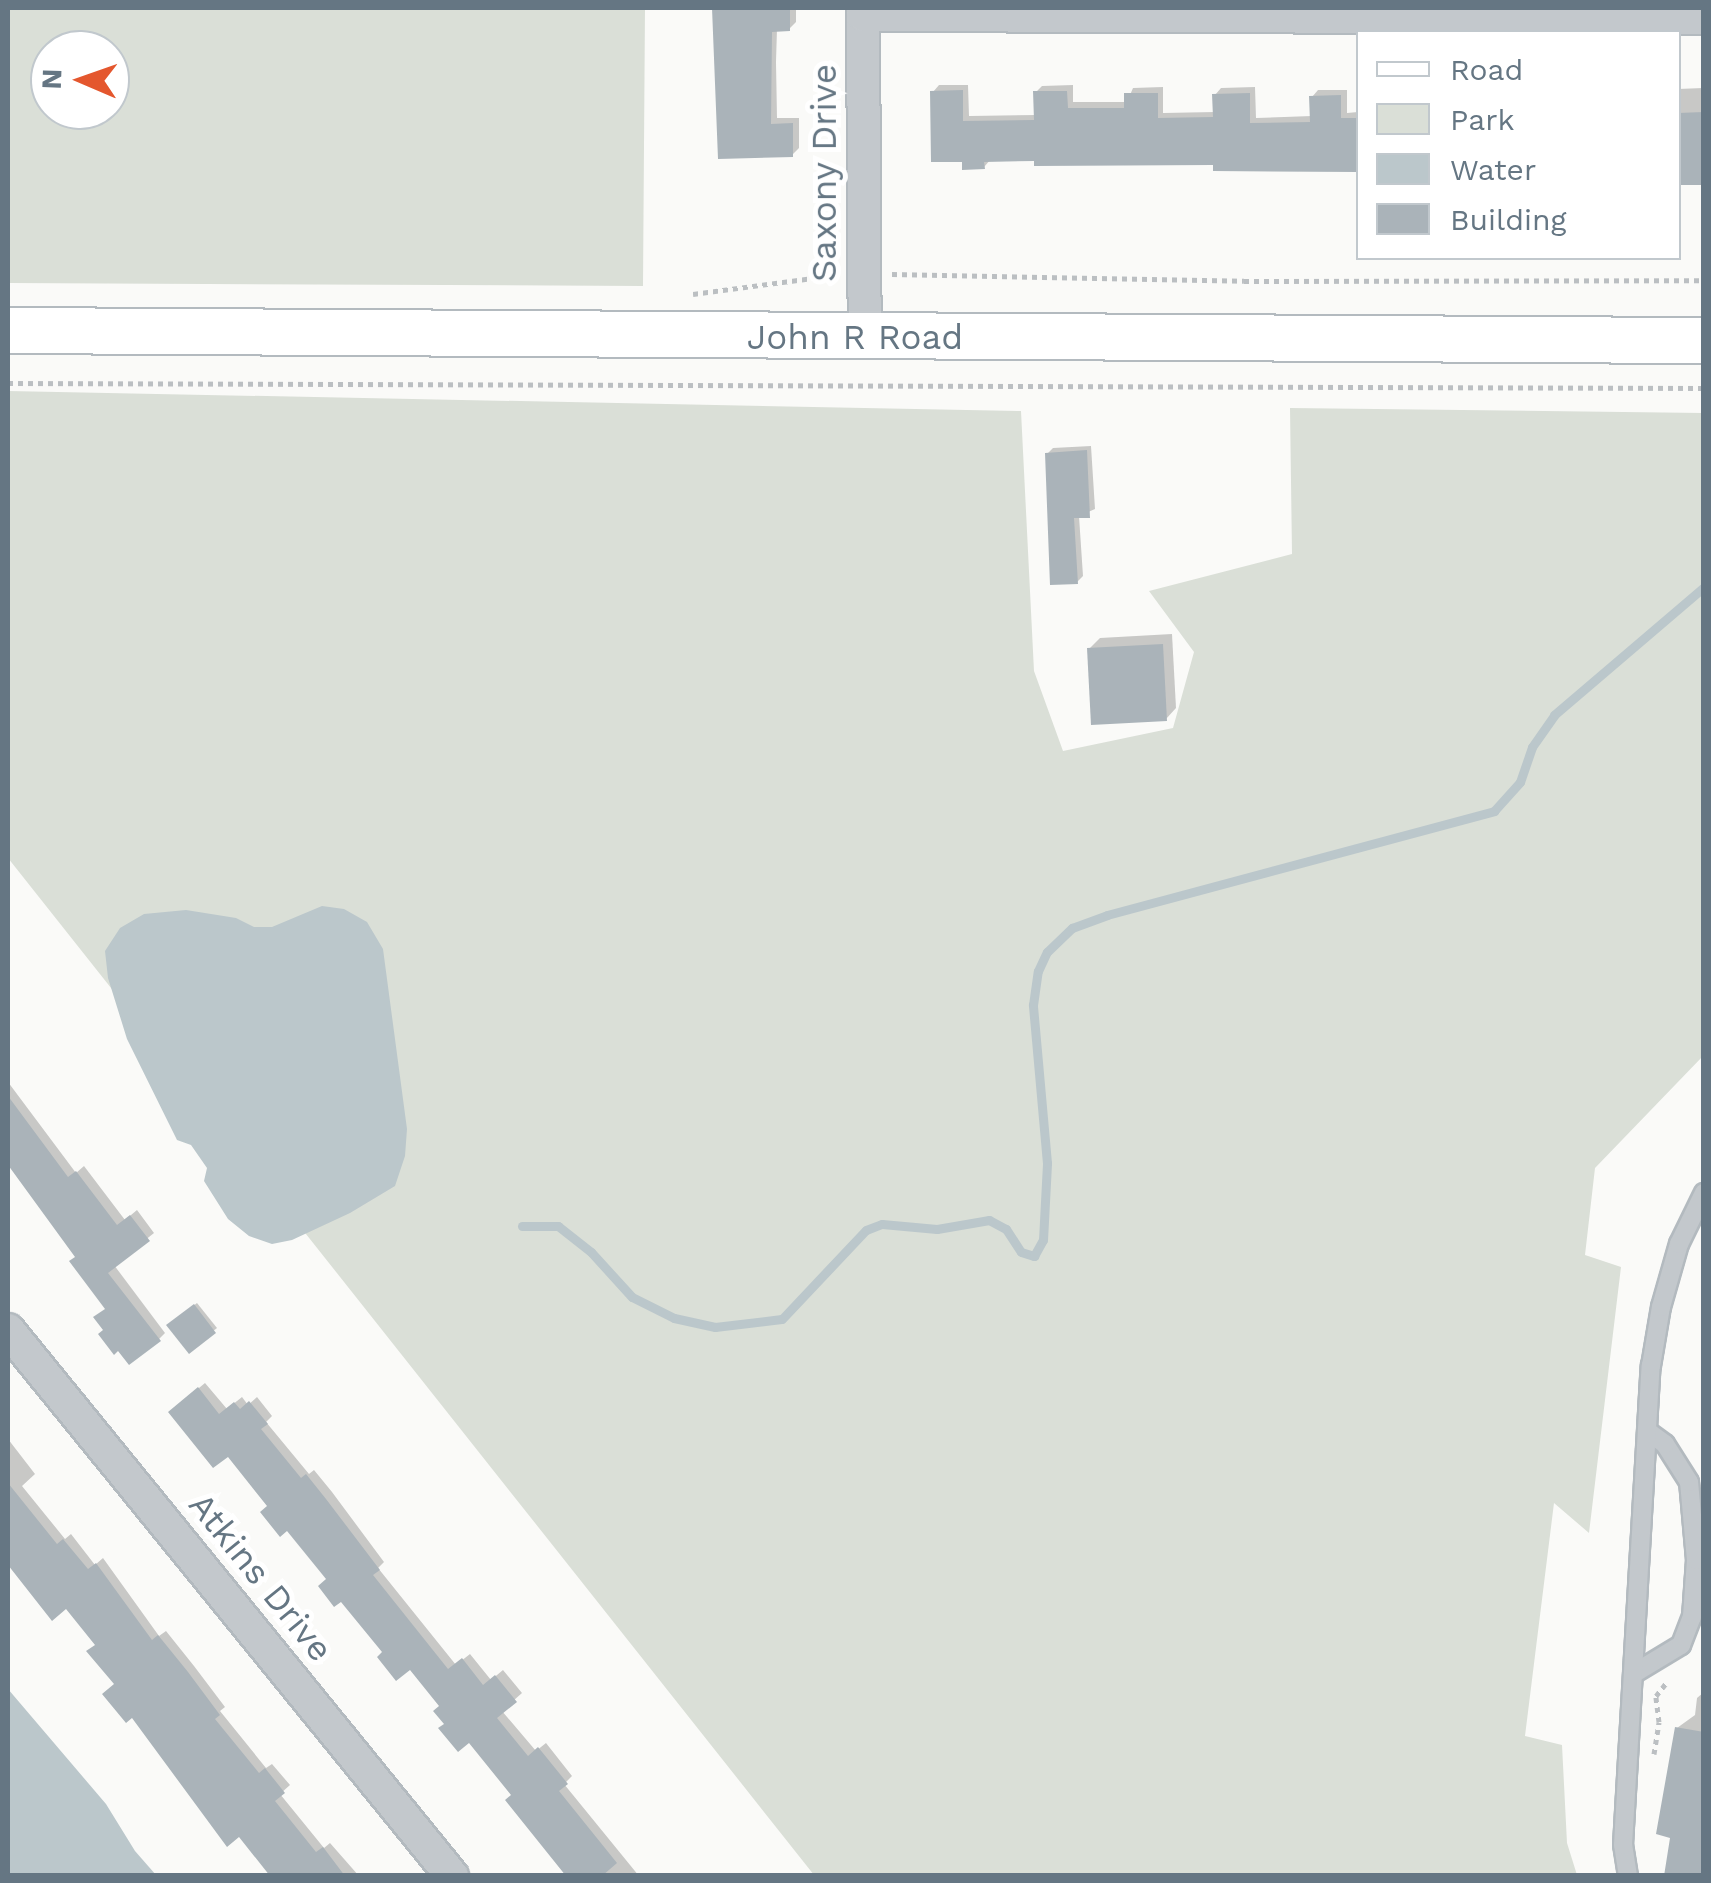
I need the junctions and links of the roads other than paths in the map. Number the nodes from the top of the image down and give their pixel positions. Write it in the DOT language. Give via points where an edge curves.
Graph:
graph roads {
  1 [pos="863,11"];
  2 [pos="1704,18"];
  3 [pos="8,330"];
  4 [pos="865,338"];
  5 [pos="1704,340"];
  6 [pos="1704,1194"];
  7 [pos="8,1330"];
  8 [pos="1647,1431"];
  9 [pos="1633,1674"];
  10 [pos="452,1876"];
  11 [pos="1628,1876"];
  1 -- 2 [label="street"];
  1 -- 4 [label="street, Saxony Drive"];
  3 -- 4 [label="main road, John R Road"];
  4 -- 5 [label="main road, John R Road"];
  6 -- 8 [label="lane" via="1661,1306"];
  7 -- 10 [label="street, Atkins Drive"];
  8 -- 9 [label="lane"];
  8 -- 9 [label="lane" via="1665,1444 1689,1482 1696,1560 1692,1617 1680,1644"];
  9 -- 11 [label="lane" via="1623,1845"];
}
